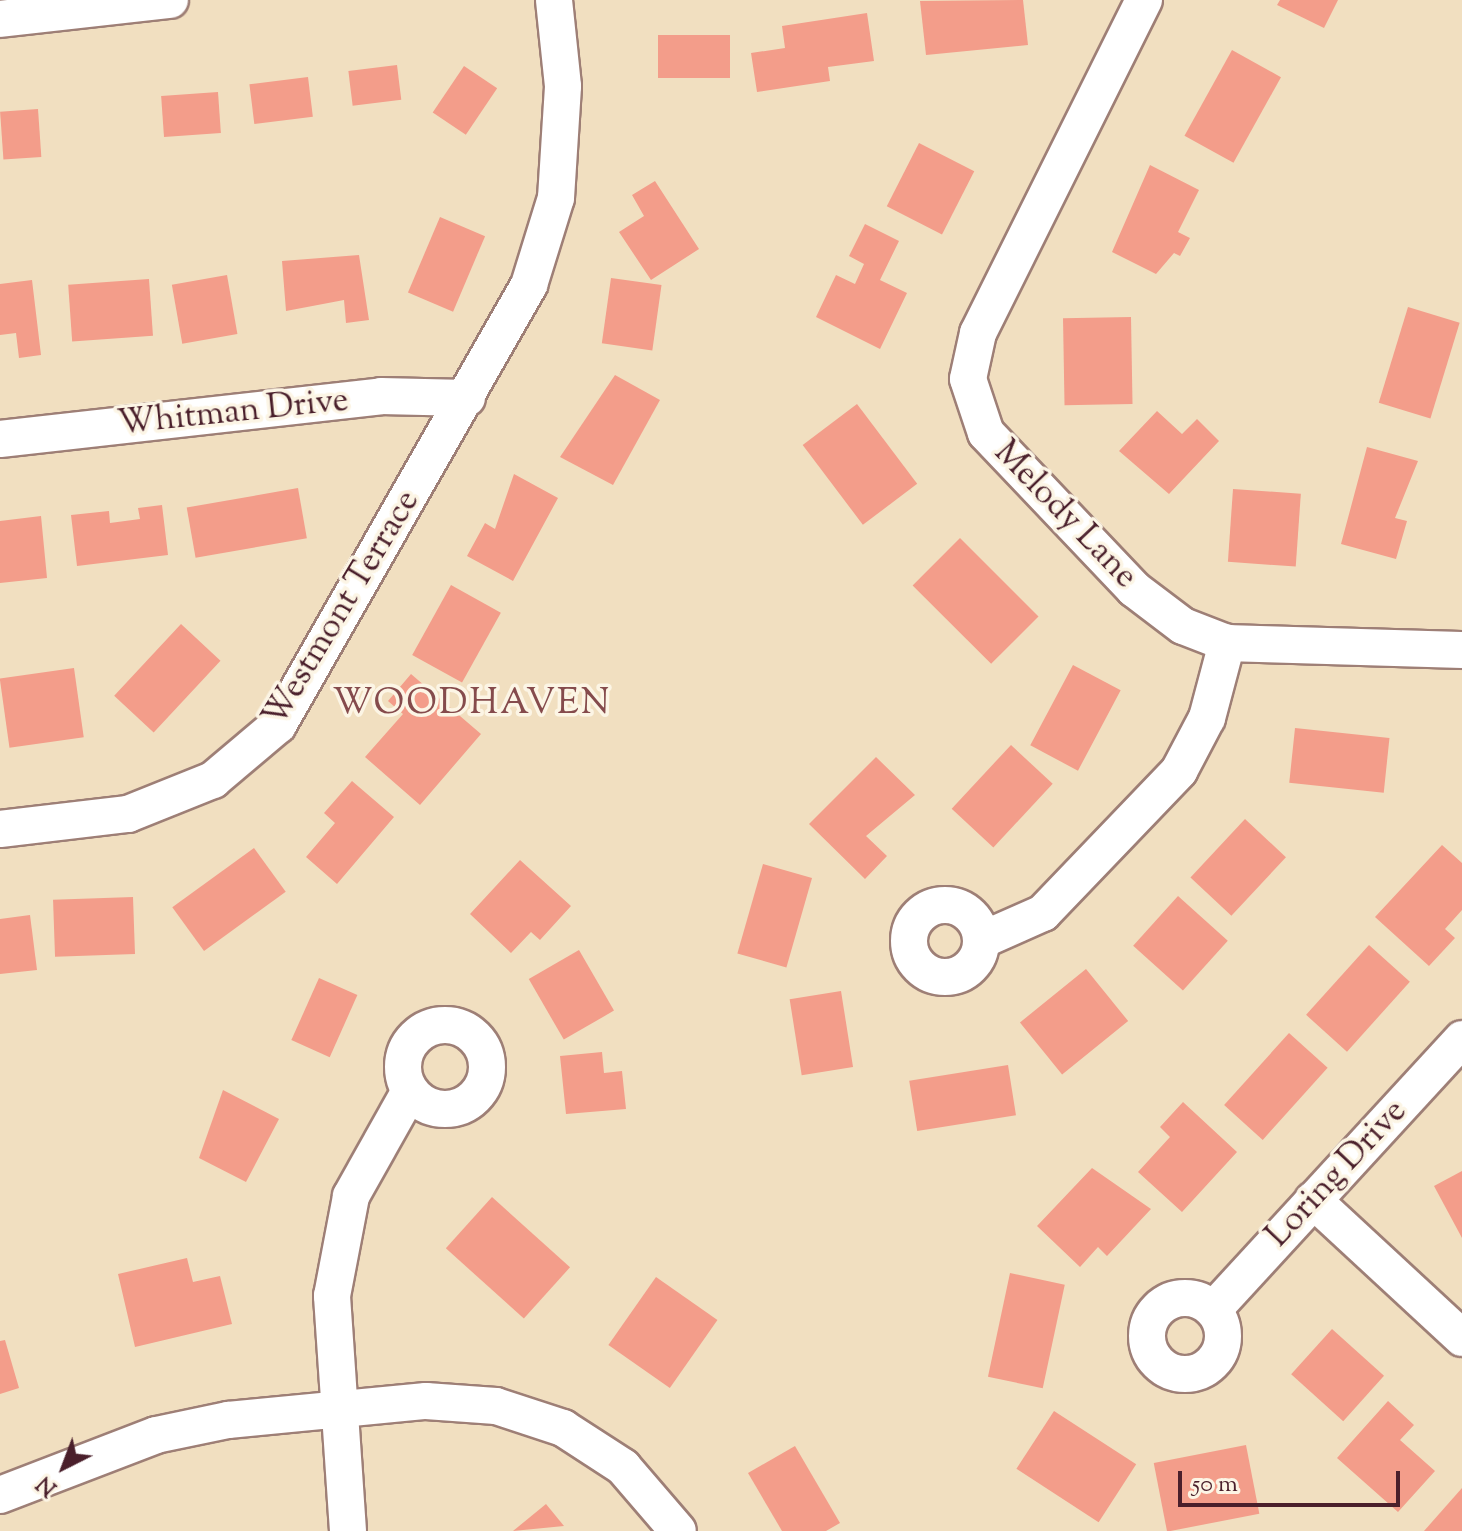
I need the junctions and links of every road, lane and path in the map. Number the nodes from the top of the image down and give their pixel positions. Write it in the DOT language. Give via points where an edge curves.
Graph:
graph roads {
  1 [pos="170,0"];
  2 [pos="554,0"];
  3 [pos="1144,0"];
  4 [pos="0,19"];
  5 [pos="467,398"];
  6 [pos="0,439"];
  7 [pos="1227,643"];
  8 [pos="1462,650"];
  9 [pos="0,829"];
  10 [pos="982,940"];
  11 [pos="1462,1039"];
  12 [pos="410,1091"];
  13 [pos="1313,1200"];
  14 [pos="1213,1310"];
  15 [pos="1462,1338"];
  16 [pos="338,1407"];
  17 [pos="0,1495"];
  18 [pos="348,1531"];
  19 [pos="678,1531"];
  1 -- 4 [label="street"];
  2 -- 5 [label="street, Westmont Terrace" via="563,86 556,198 529,285"];
  3 -- 7 [label="street, Melody Lane" via="978,333 968,379 986,433 1134,589 1183,626"];
  5 -- 6 [label="street, Whitman Drive" via="381,396"];
  5 -- 9 [label="street, Westmont Terrace" via="278,725 213,780 128,814"];
  7 -- 8 [label="street, Melody Lane"];
  7 -- 10 [label="street" via="1207,718 1179,771 1043,913"];
  11 -- 13 [label="street, Loring Drive"];
  12 -- 16 [label="street" via="351,1196 332,1296"];
  13 -- 14 [label="street, Loring Drive"];
  13 -- 15 [label="street"];
  16 -- 17 [label="street" via="156,1435"];
  16 -- 18 [label="street"];
  16 -- 19 [label="street" via="426,1401 496,1406 563,1428 623,1467"];
}
